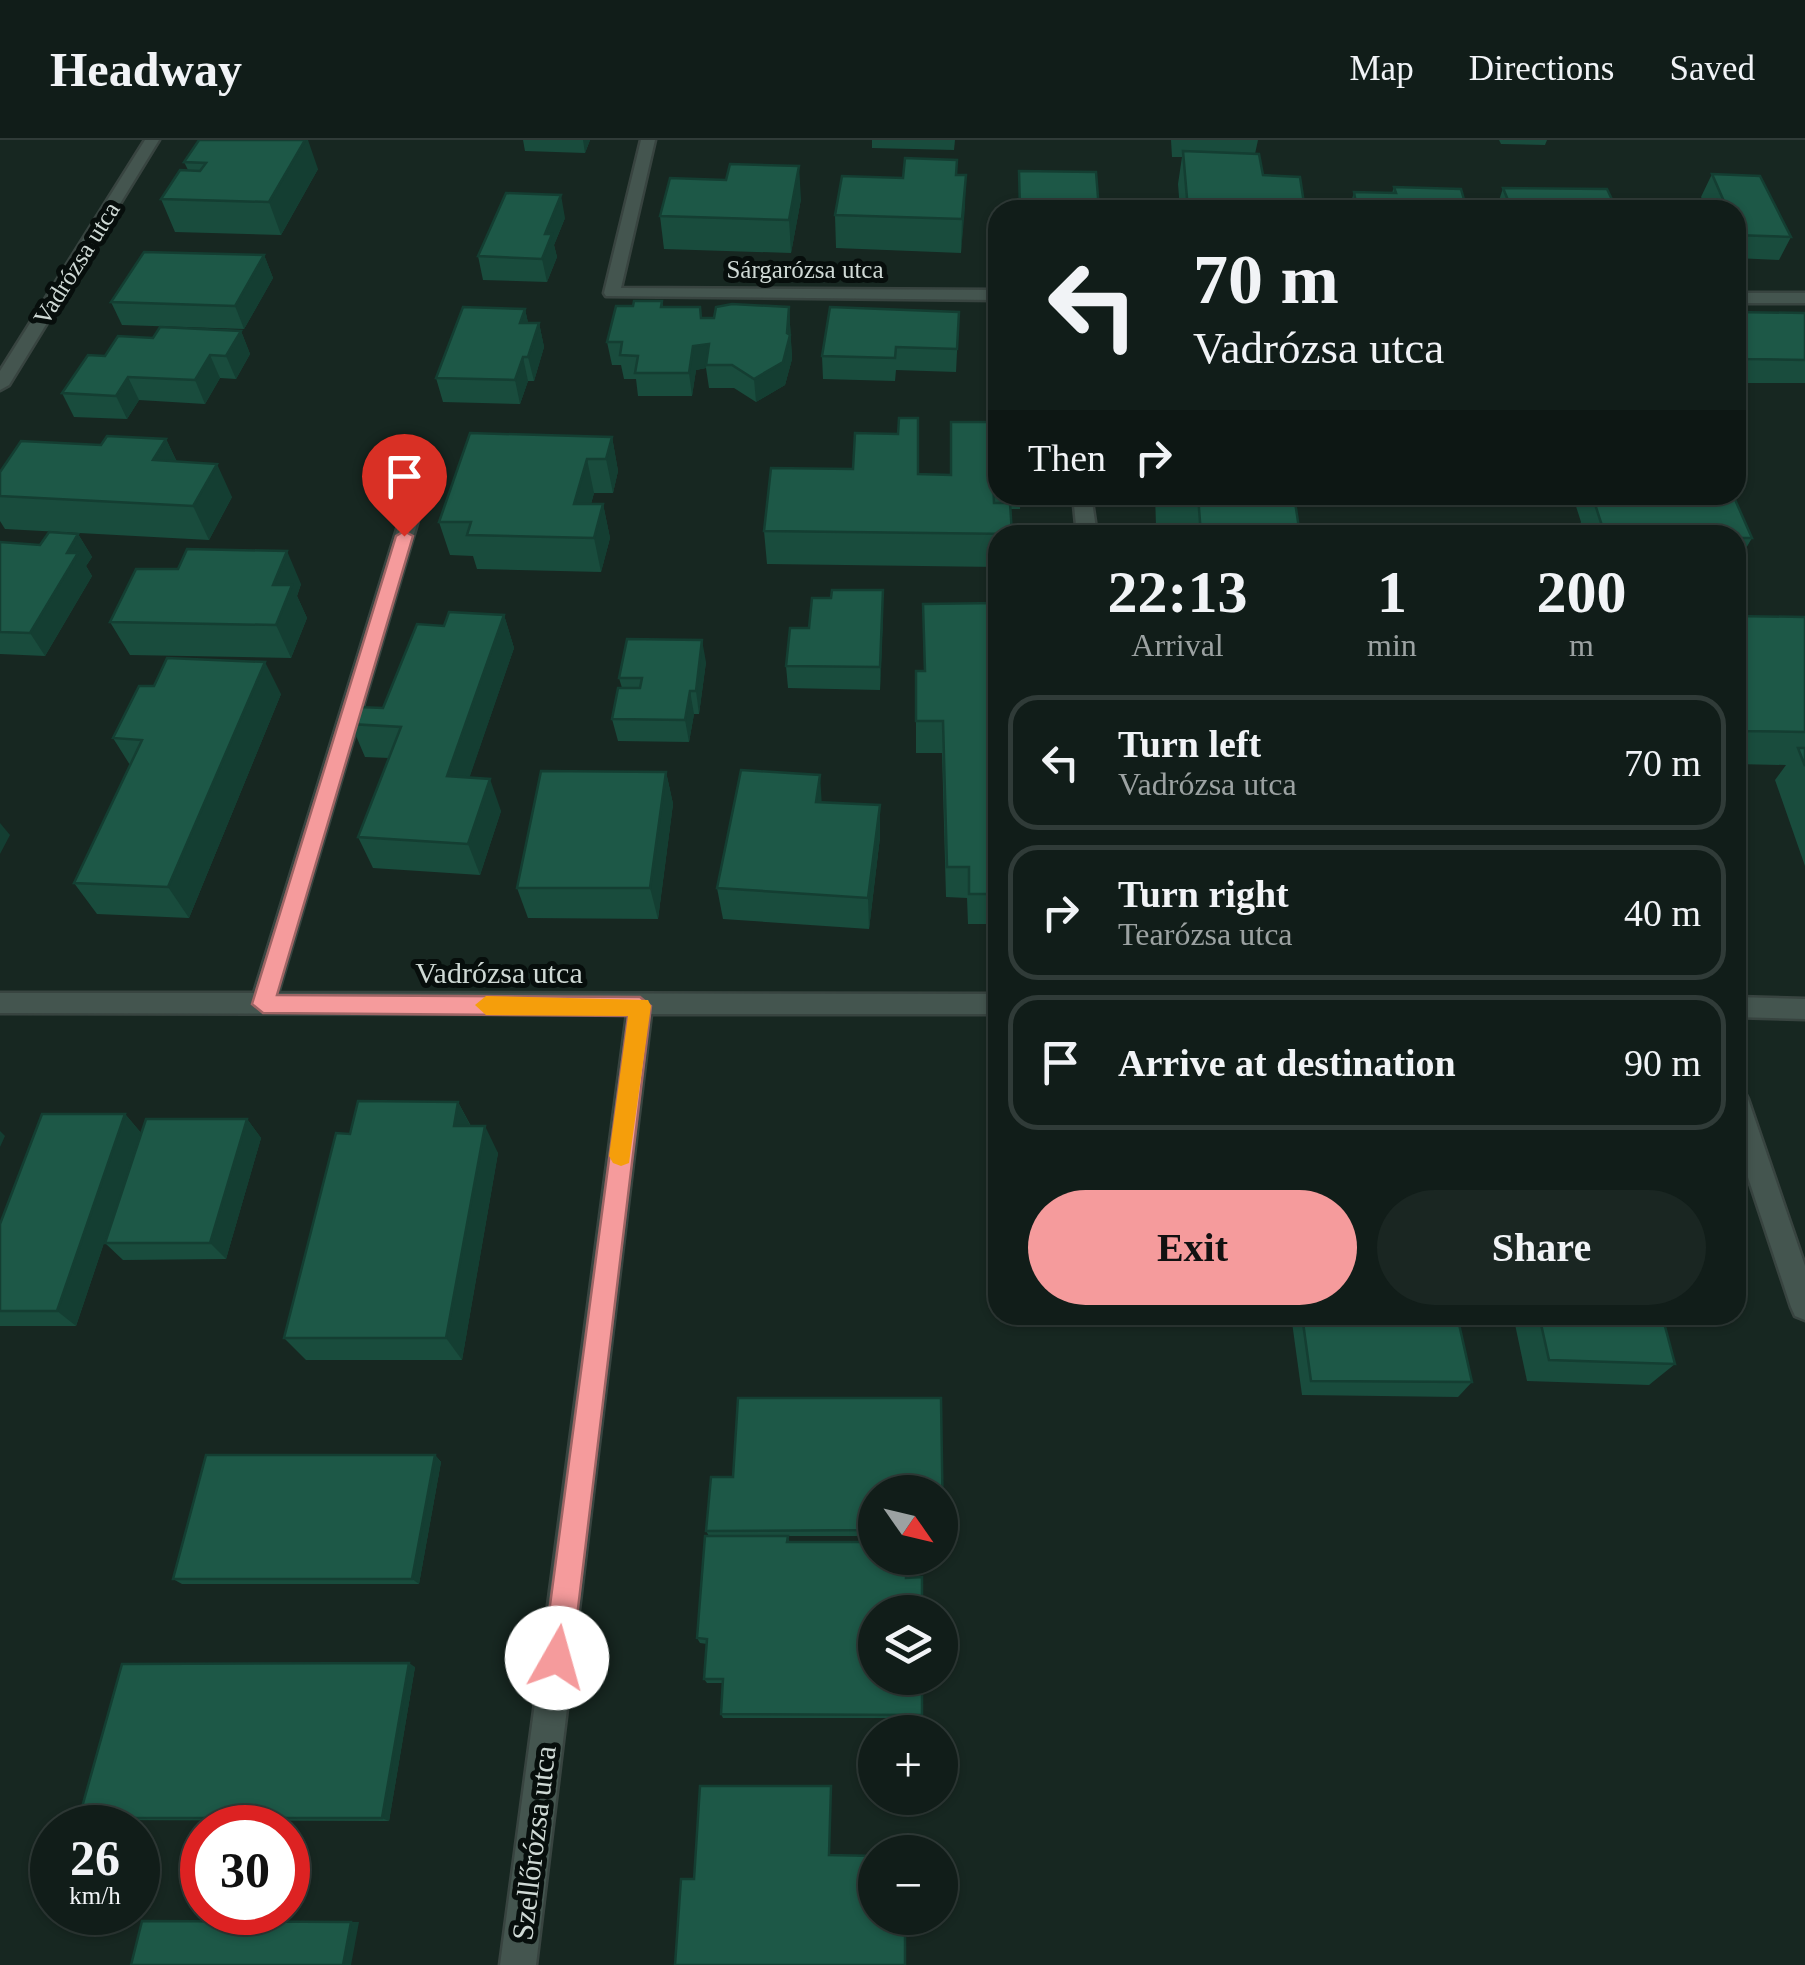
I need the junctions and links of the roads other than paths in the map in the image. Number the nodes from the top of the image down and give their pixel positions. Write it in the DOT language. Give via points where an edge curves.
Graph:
graph roads {
  1 [pos="152,140"];
  2 [pos="648,140"];
  3 [pos="988,294"];
  4 [pos="1746,298"];
  5 [pos="1805,298"];
  6 [pos="0,385"];
  7 [pos="415,500"];
  8 [pos="0,1004"];
  9 [pos="263,1004"];
  10 [pos="988,1004"];
  11 [pos="640,1006"];
  12 [pos="1746,1008"];
  13 [pos="1805,1009"];
  14 [pos="1746,1131"];
  15 [pos="1805,1307"];
  16 [pos="518,1965"];
  1 -- 6 [label="street, Vadrózsa utca"];
  2 -- 3 [label="street, Sárgarózsa utca" via="612,293"];
  4 -- 5 [label="street"];
  7 -- 9 [label="street"];
  8 -- 9 [label="street, Vadrózsa utca"];
  9 -- 11 [label="street, Vadrózsa utca"];
  10 -- 11 [label="street, Vadrózsa utca"];
  11 -- 16 [label="street, Szellőrózsa utca"];
  12 -- 13 [label="street"];
  14 -- 15 [label="street"];
}
